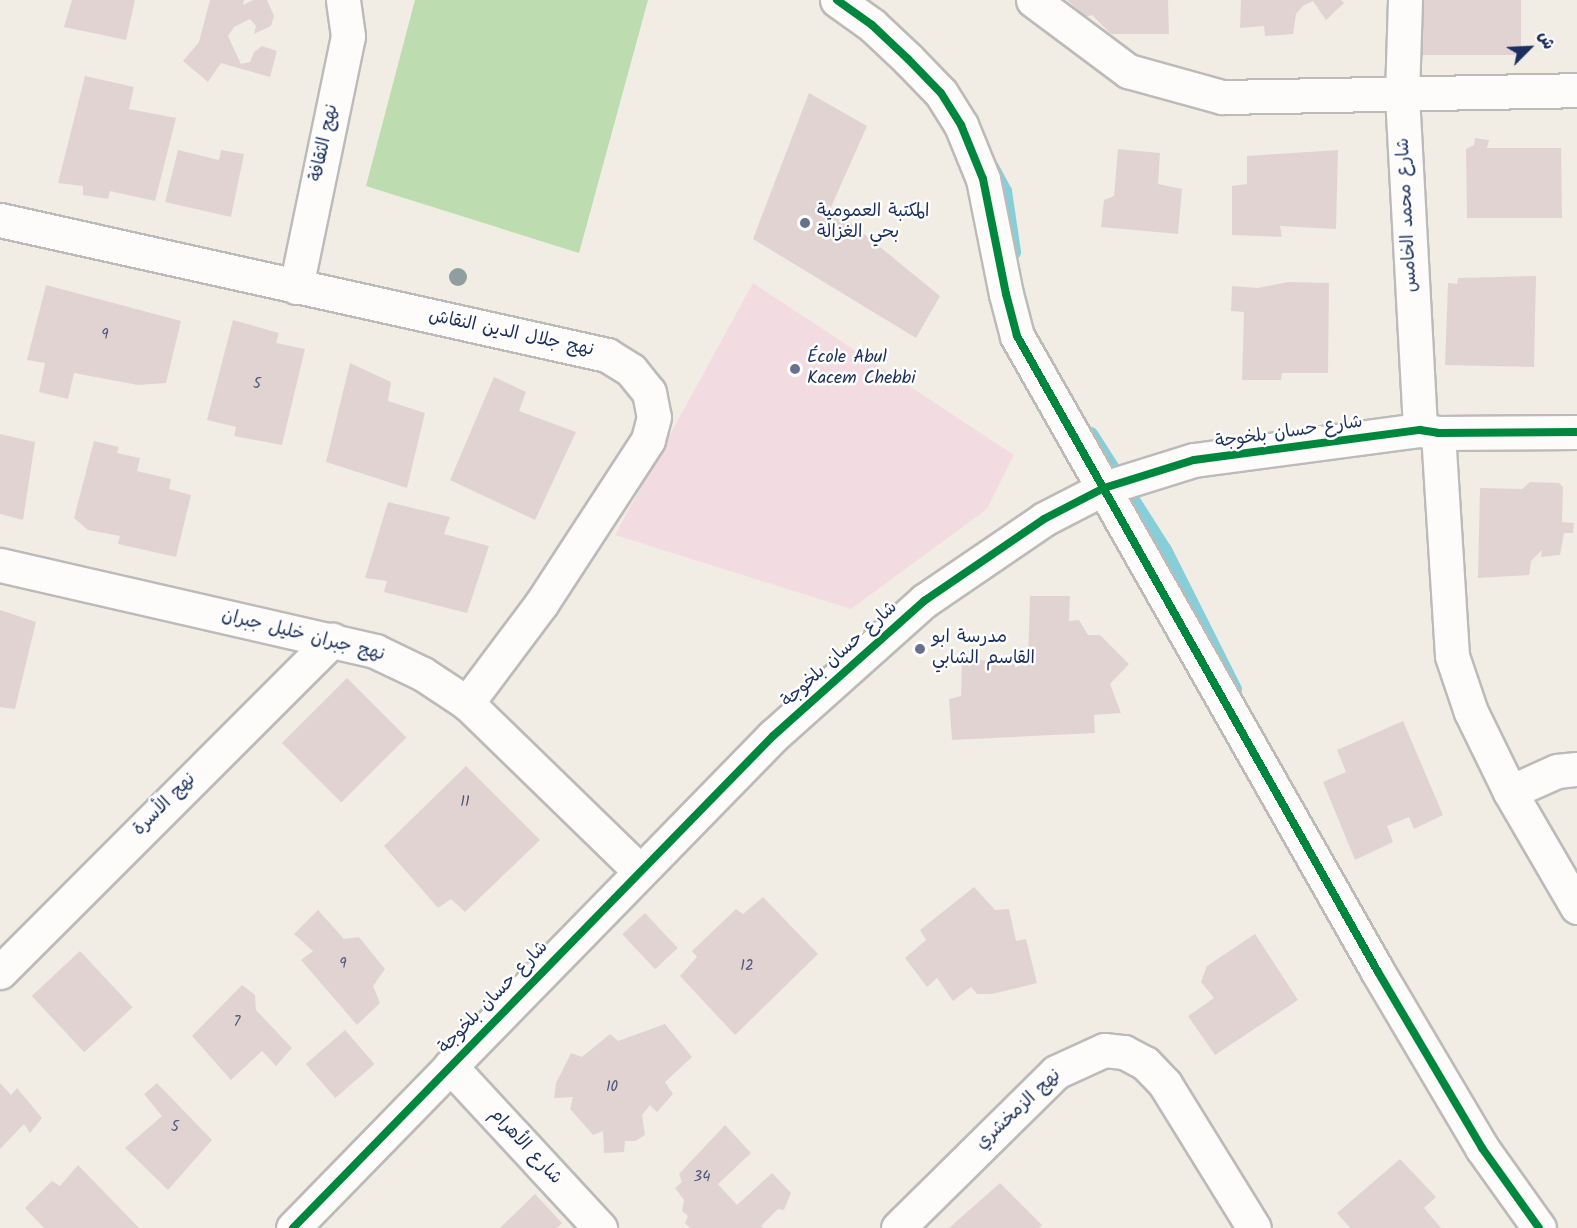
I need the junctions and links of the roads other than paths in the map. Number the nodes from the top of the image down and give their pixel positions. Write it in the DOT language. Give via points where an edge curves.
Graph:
graph roads {
  1 [pos="343,0"];
  2 [pos="837,0"];
  3 [pos="1033,0"];
  4 [pos="1405,0"];
  5 [pos="1577,90"];
  6 [pos="1402,95"];
  7 [pos="0,219"];
  8 [pos="296,286"];
  9 [pos="1429,431"];
  10 [pos="1577,432"];
  11 [pos="1104,488"];
  12 [pos="0,565"];
  13 [pos="332,640"];
  14 [pos="467,703"];
  15 [pos="1577,769"];
  16 [pos="1510,792"];
  17 [pos="639,870"];
  18 [pos="1577,907"];
  19 [pos="0,972"];
  20 [pos="450,1066"];
  21 [pos="293,1228"];
  22 [pos="600,1228"];
  23 [pos="898,1228"];
  24 [pos="1254,1228"];
  25 [pos="1539,1228"];
  1 -- 8 [label="street, نهج الثقافة" via="348,36"];
  2 -- 11 [label="street" via="872,25 908,59 941,93 961,125 983,179 1017,336"];
  3 -- 6 [label="street" via="1128,71 1212,94"];
  4 -- 6 [label="street, شارع محمد الخامس"];
  5 -- 6 [label="street"];
  6 -- 9 [label="street, شارع محمد الخامس"];
  7 -- 8 [label="street, نهج جلال الدين النقاش"];
  8 -- 14 [label="street, نهج جلال الدين النقاش" via="607,355 631,370 649,392 654,417 648,440 541,604"];
  9 -- 10 [label="street, شارع حسان بلخوجة"];
  9 -- 11 [label="street, شارع حسان بلخوجة" via="1194,460"];
  9 -- 16 [label="street, شارع محمد الخامس" via="1452,656 1470,712"];
  11 -- 17 [label="street, شارع حسان بلخوجة" via="1044,519 924,601 773,736"];
  11 -- 25 [label="street" via="1390,992 1482,1148"];
  12 -- 13 [label="street, نهج جبران خليل جبران"];
  13 -- 14 [label="street, نهج جبران خليل جبران" via="375,651 423,674"];
  13 -- 19 [label="street, نهج الأسرة"];
  14 -- 17 [label="street, نهج جبران خليل جبران"];
  15 -- 16 [label="street" via="1557,771"];
  16 -- 18 [label="street, شارع محمد الخامس"];
  17 -- 20 [label="street, شارع حسان بلخوجة"];
  20 -- 21 [label="street, شارع حسان بلخوجة"];
  20 -- 22 [label="street, شارع الأهرام"];
  23 -- 24 [label="street, نهج الزمخشري" via="1056,1072 1104,1050 1125,1052 1145,1063 1165,1083"];
}
